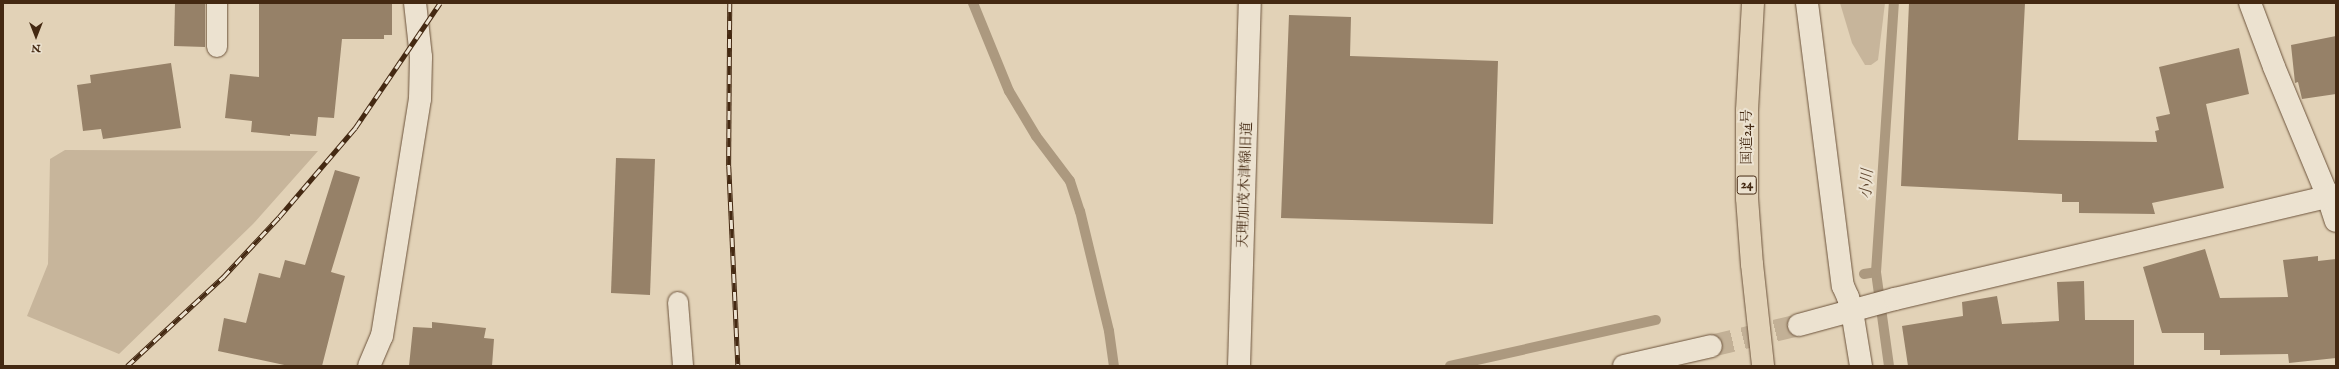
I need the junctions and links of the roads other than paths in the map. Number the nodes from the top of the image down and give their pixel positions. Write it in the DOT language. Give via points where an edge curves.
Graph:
graph roads {
  1 [pos="217,3"];
  2 [pos="415,3"];
  3 [pos="1250,3"];
  4 [pos="1752,3"];
  5 [pos="1807,3"];
  6 [pos="2250,3"];
  7 [pos="217,47"];
  8 [pos="2332,196"];
  9 [pos="2336,221"];
  10 [pos="678,302"];
  11 [pos="1856,311"];
  12 [pos="1799,325"];
  13 [pos="1711,346"];
  14 [pos="1649,363"];
  15 [pos="369,366"];
  16 [pos="683,366"];
  17 [pos="1239,366"];
  18 [pos="1624,366"];
  19 [pos="1763,366"];
  20 [pos="1861,366"];
  1 -- 7 [label="lane"];
  2 -- 15 [label="street" via="421,57 420,99 382,336"];
  3 -- 17 [label="street, 天理加茂木津線旧道"];
  4 -- 19 [label="highway, 国道24号 / 24" via="1747,111 1747,198"];
  5 -- 11 [label="street" via="1843,286"];
  6 -- 8 [label="street" via="2274,67"];
  8 -- 9 [label="street"];
  8 -- 11 [label="street" via="1895,299"];
  10 -- 16 [label="lane"];
  11 -- 12 [label="street"];
  11 -- 20 [label="street"];
  13 -- 14 [label="street"];
  14 -- 18 [label="street"];
}
